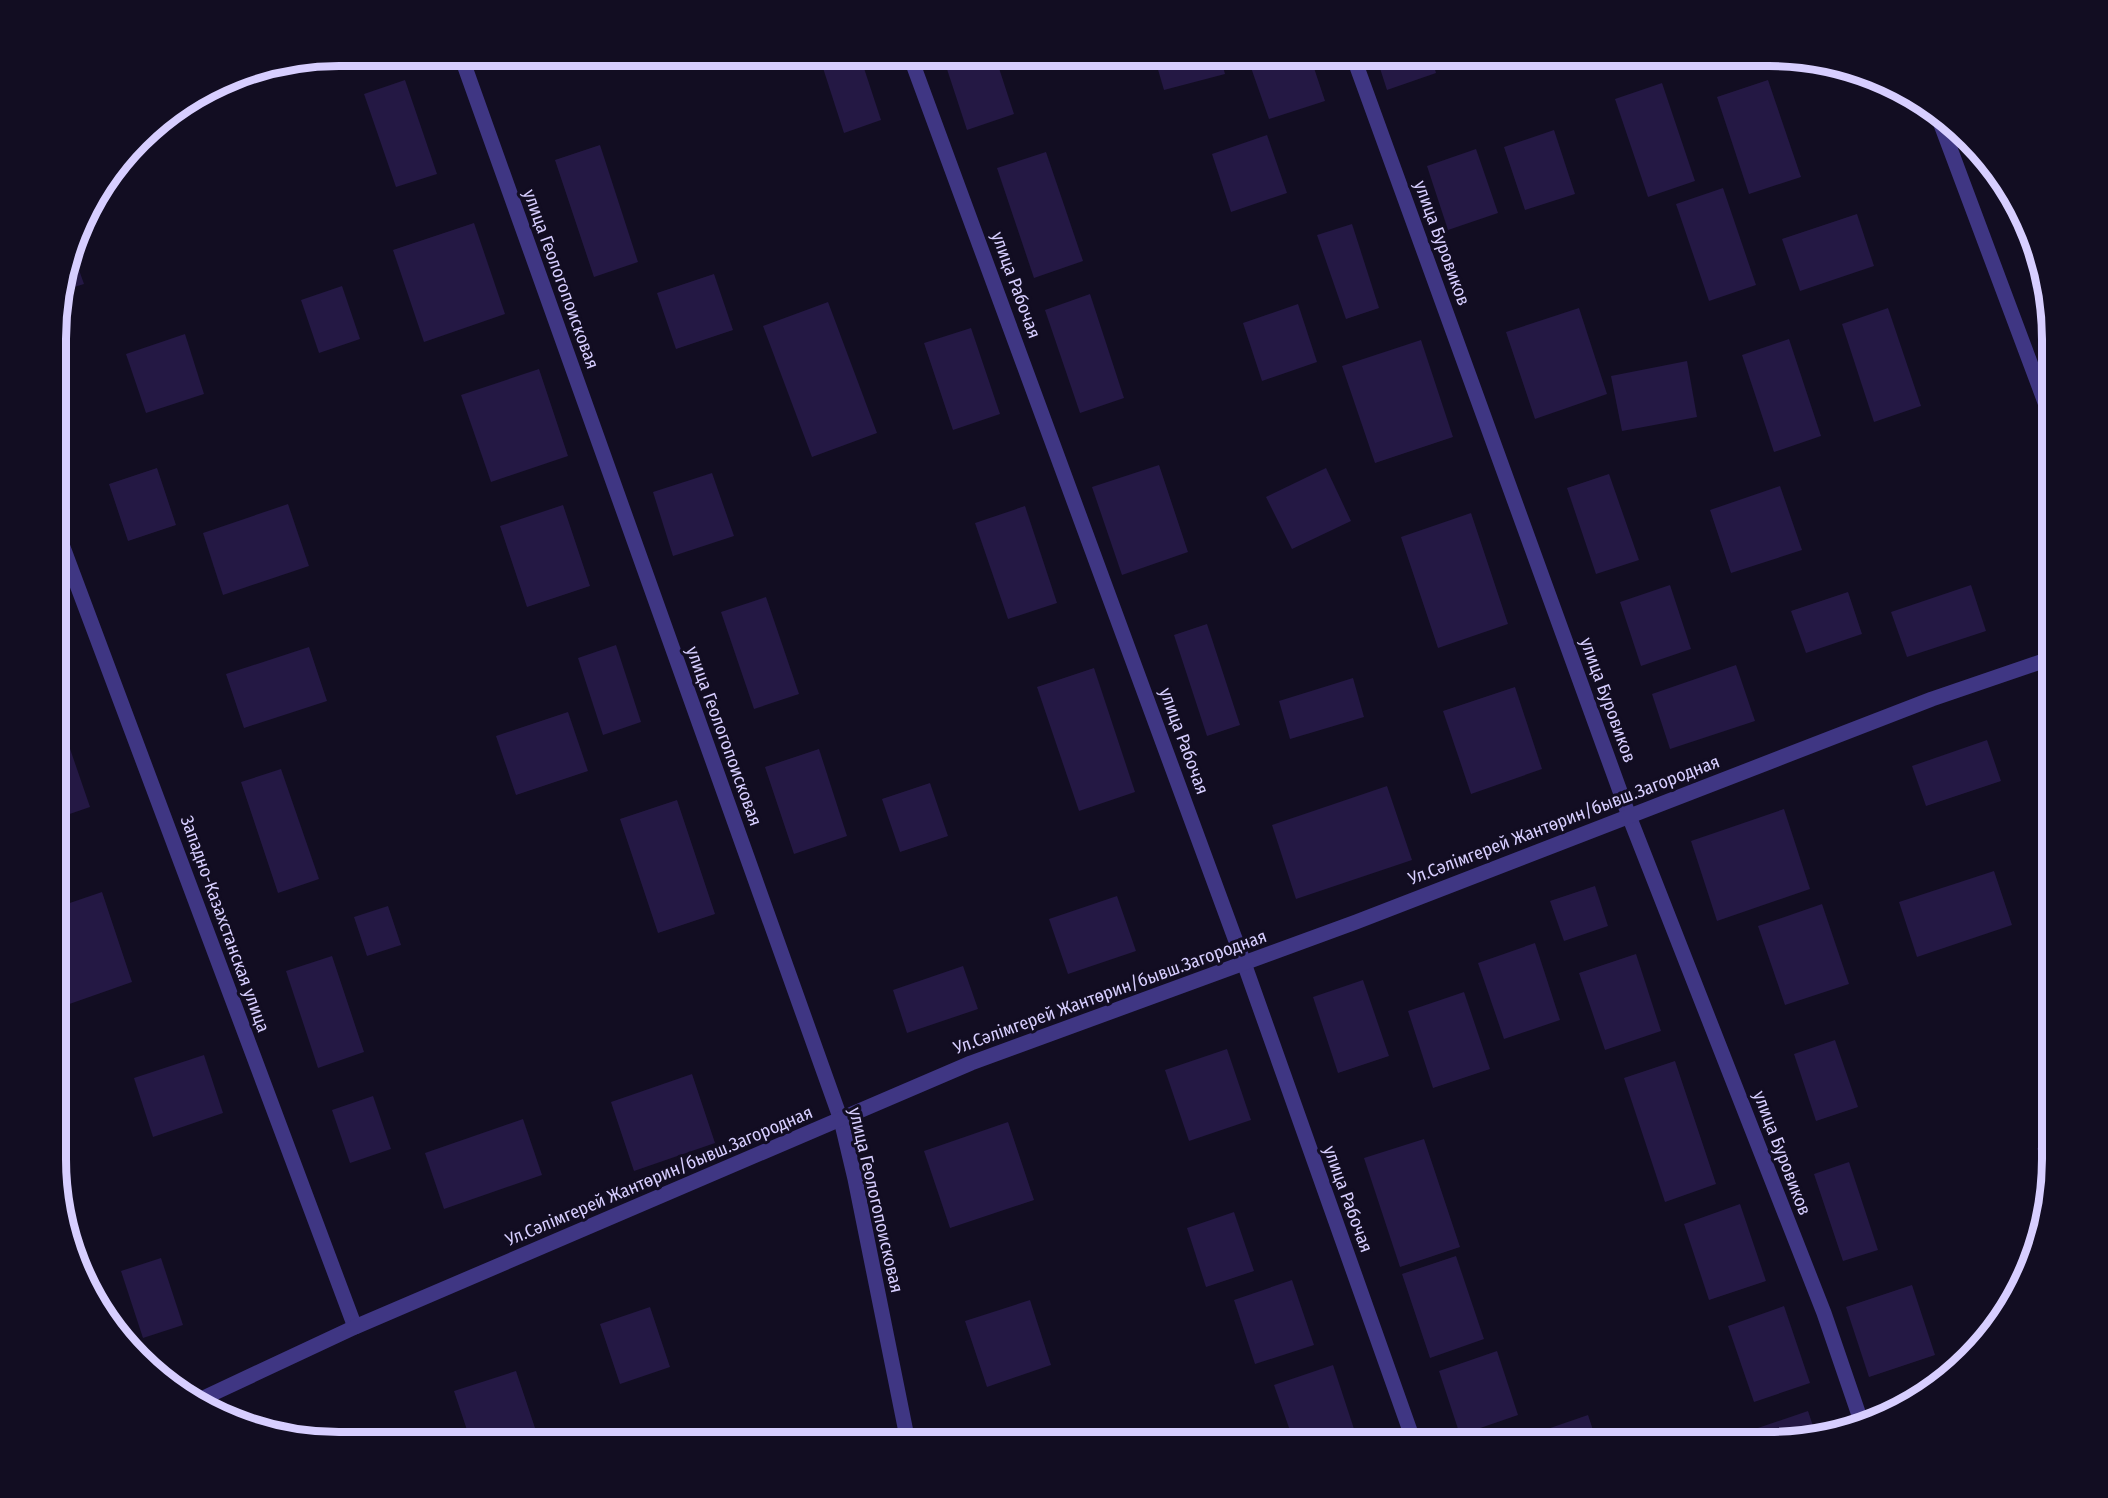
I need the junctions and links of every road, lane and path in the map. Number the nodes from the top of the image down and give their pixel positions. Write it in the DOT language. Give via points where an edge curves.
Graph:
graph roads {
  1 [pos="465,66"];
  2 [pos="914,66"];
  3 [pos="1357,66"];
  4 [pos="1943,128"];
  5 [pos="2042,394"];
  6 [pos="66,555"];
  7 [pos="2042,661"];
  8 [pos="1629,816"];
  9 [pos="1244,963"];
  10 [pos="841,1120"];
  11 [pos="355,1327"];
  12 [pos="206,1397"];
  13 [pos="1860,1417"];
  14 [pos="906,1432"];
  15 [pos="1410,1432"];
  1 -- 10 [label="street, улица Геологопоисковая"];
  2 -- 9 [label="street, улица Рабочая"];
  3 -- 8 [label="street, улица Буровиков"];
  4 -- 5 [label="street"];
  6 -- 11 [label="street, Западно-Казахстанская улица"];
  7 -- 8 [label="street, Ул.Сәлімгерей Жантөрин/бывш.Загородная" via="1932,699"];
  8 -- 9 [label="street, Ул.Сәлімгерей Жантөрин/бывш.Загородная"];
  8 -- 13 [label="street, улица Буровиков" via="1824,1313"];
  9 -- 10 [label="street, Ул.Сәлімгерей Жантөрин/бывш.Загородная" via="971,1063"];
  9 -- 15 [label="street, улица Рабочая"];
  10 -- 11 [label="street, Ул.Сәлімгерей Жантөрин/бывш.Загородная"];
  10 -- 14 [label="street, улица Геологопоисковая"];
  11 -- 12 [label="street, Ул.Сәлімгерей Жантөрин/бывш.Загородная"];
}
